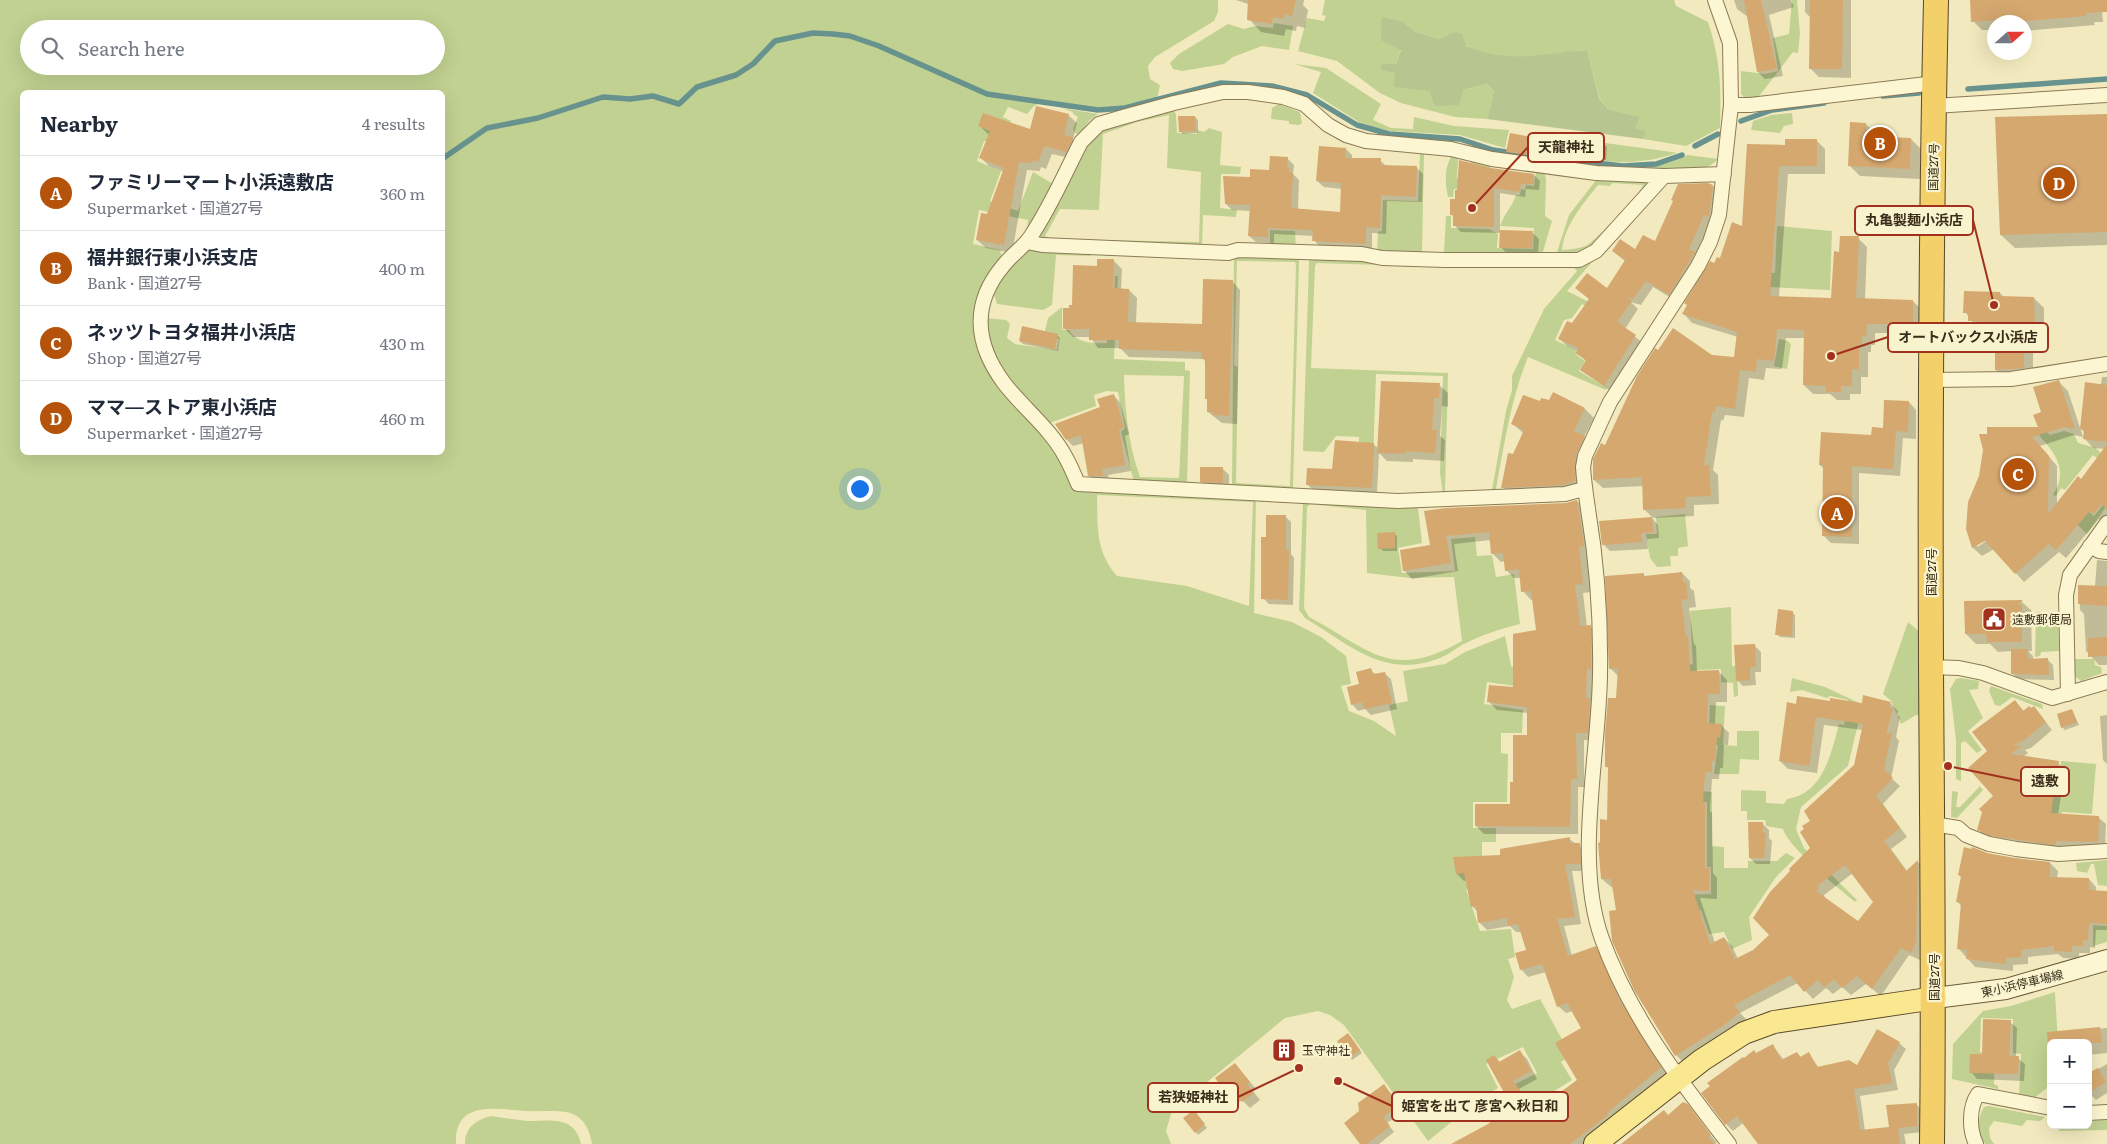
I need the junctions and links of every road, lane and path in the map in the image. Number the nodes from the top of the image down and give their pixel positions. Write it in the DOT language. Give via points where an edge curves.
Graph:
graph roads {
  1 [pos="1715,0"];
  2 [pos="1936,0"];
  3 [pos="1934,94"];
  4 [pos="2107,95"];
  5 [pos="1732,105"];
  6 [pos="1724,174"];
  7 [pos="1664,176"];
  8 [pos="1027,242"];
  9 [pos="2107,364"];
  10 [pos="1932,380"];
  11 [pos="1584,489"];
  12 [pos="2107,523"];
  13 [pos="2090,546"];
  14 [pos="2107,552"];
  15 [pos="1931,668"];
  16 [pos="2107,682"];
  17 [pos="2068,694"];
  18 [pos="1933,824"];
  19 [pos="2107,851"];
  20 [pos="2107,960"];
  21 [pos="1934,998"];
  22 [pos="1678,1079"];
  23 [pos="2047,1107"];
  24 [pos="2107,1112"];
  25 [pos="2092,1113"];
  26 [pos="1595,1144"];
  27 [pos="1729,1144"];
  28 [pos="1932,1144"];
  29 [pos="1976,1144"];
  1 -- 5 [label="street" via="1730,42"];
  2 -- 3 [label="highway, 国道27号"];
  3 -- 4 [label="street"];
  3 -- 5 [label="street"];
  3 -- 10 [label="highway, 国道27号"];
  5 -- 6 [label="street"];
  6 -- 7 [label="street"];
  6 -- 11 [label="street" via="1719,215 1710,242 1698,266 1610,402 1585,456"];
  7 -- 8 [label="street" via="1596,251 1579,260 1418,260 1314,252 1238,250 1228,253"];
  7 -- 8 [label="street" via="1596,173 1492,159 1451,148 1366,141 1328,125 1304,104 1266,95 1223,92 1099,124 1081,142"];
  8 -- 11 [label="street" via="990,283 980,311 981,338 1004,383 1065,455 1078,484 1398,501 1526,497"];
  9 -- 10 [label="street" via="2012,380"];
  10 -- 15 [label="highway, 国道27号"];
  11 -- 22 [label="street" via="1599,628 1600,675 1591,820 1591,882 1595,908 1602,937 1623,988 1640,1021"];
  12 -- 13 [label="street"];
  13 -- 14 [label="street"];
  13 -- 17 [label="street" via="2070,575 2066,595"];
  15 -- 17 [label="street" via="1959,668 1983,673 2052,698"];
  15 -- 18 [label="highway, 国道27号"];
  16 -- 17 [label="street"];
  18 -- 19 [label="street" via="1958,828 1966,836 2016,849 2058,854"];
  18 -- 21 [label="highway, 国道27号"];
  20 -- 21 [label="main road, 東小浜停車場線" via="2006,989"];
  21 -- 22 [label="main road" via="1774,1022 1731,1039"];
  21 -- 28 [label="highway, 国道27号"];
  22 -- 26 [label="main road"];
  22 -- 27 [label="street"];
  23 -- 29 [label="street" via="1978,1094 1973,1100 1971,1122"];
  24 -- 25 [label="street"];
}
